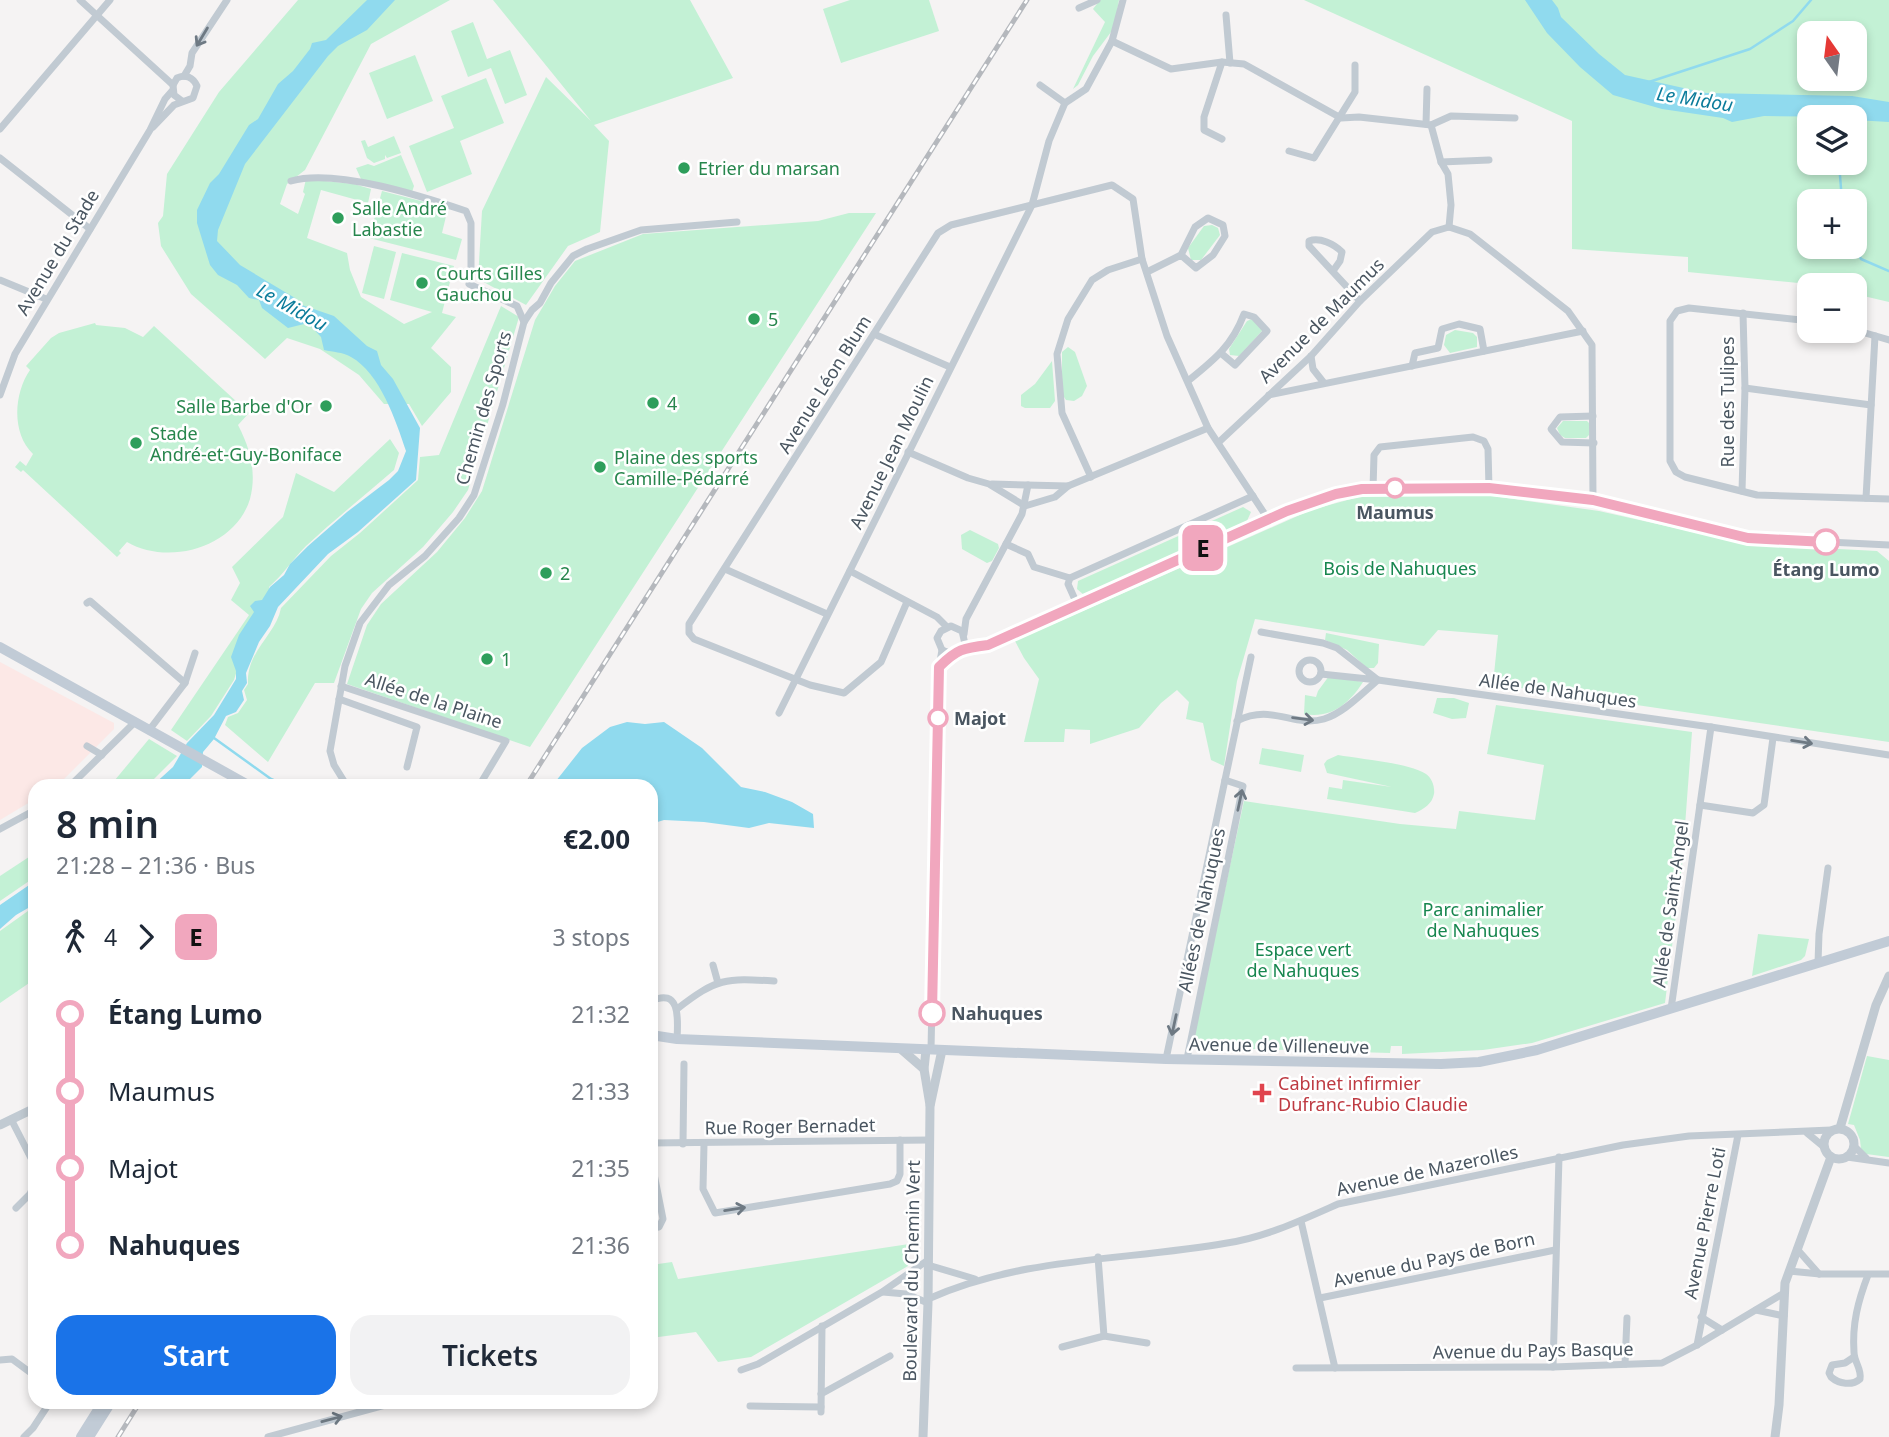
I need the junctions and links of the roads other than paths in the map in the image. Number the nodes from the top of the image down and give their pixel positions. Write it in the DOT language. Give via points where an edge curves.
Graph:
graph roads {
  1 [pos="80,0"];
  2 [pos="110,0"];
  3 [pos="226,0"];
  4 [pos="1097,0"];
  5 [pos="1123,0"];
  6 [pos="1079,8"];
  7 [pos="97,15"];
  8 [pos="1226,15"];
  9 [pos="1112,41"];
  10 [pos="1226,62"];
  11 [pos="1355,65"];
  12 [pos="184,76"];
  13 [pos="1040,85"];
  14 [pos="172,88"];
  15 [pos="1427,89"];
  16 [pos="182,101"];
  17 [pos="1065,103"];
  18 [pos="1341,118"];
  19 [pos="1516,118"];
  20 [pos="1428,124"];
  21 [pos="0,129"];
  22 [pos="150,130"];
  23 [pos="1222,139"];
  24 [pos="1289,151"];
  25 [pos="0,159"];
  26 [pos="1489,160"];
  27 [pos="1441,162"];
  28 [pos="291,181"];
  29 [pos="1031,205"];
  30 [pos="737,222"];
  31 [pos="1449,227"];
  32 [pos="90,229"];
  33 [pos="1181,255"];
  34 [pos="1143,259"];
  35 [pos="471,270"];
  36 [pos="1333,271"];
  37 [pos="1147,272"];
  38 [pos="0,280"];
  39 [pos="469,284"];
  40 [pos="46,299"];
  41 [pos="1360,301"];
  42 [pos="1743,313"];
  43 [pos="1797,319"];
  44 [pos="524,322"];
  45 [pos="1583,331"];
  46 [pos="874,334"];
  47 [pos="1867,334"];
  48 [pos="1875,336"];
  49 [pos="1889,340"];
  50 [pos="1485,351"];
  51 [pos="1222,354"];
  52 [pos="1311,356"];
  53 [pos="1412,366"];
  54 [pos="950,367"];
  55 [pos="1188,381"];
  56 [pos="1324,383"];
  57 [pos="1745,388"];
  58 [pos="0,395"];
  59 [pos="1269,395"];
  60 [pos="1871,405"];
  61 [pos="1593,416"];
  62 [pos="1208,428"];
  63 [pos="1219,442"];
  64 [pos="1594,443"];
  65 [pos="908,452"];
  66 [pos="1091,478"];
  67 [pos="989,484"];
  68 [pos="1028,485"];
  69 [pos="1068,486"];
  70 [pos="1489,488"];
  71 [pos="1373,489"];
  72 [pos="1742,491"];
  73 [pos="1253,496"];
  74 [pos="1867,498"];
  75 [pos="1889,499"];
  76 [pos="1593,500"];
  77 [pos="1025,506"];
  78 [pos="1268,519"];
  79 [pos="1006,544"];
  80 [pos="1887,546"];
  81 [pos="725,569"];
  82 [pos="850,571"];
  83 [pos="1070,578"];
  84 [pos="907,602"];
  85 [pos="87,604"];
  86 [pos="1077,604"];
  87 [pos="827,614"];
  88 [pos="937,617"];
  89 [pos="966,618"];
  90 [pos="951,627"];
  91 [pos="1261,632"];
  92 [pos="938,634"];
  93 [pos="964,636"];
  94 [pos="988,645"];
  95 [pos="0,647"];
  96 [pos="963,648"];
  97 [pos="942,650"];
  98 [pos="195,653"];
  99 [pos="952,654"];
  100 [pos="1251,657"];
  101 [pos="939,667"];
  102 [pos="1321,674"];
  103 [pos="795,679"];
  104 [pos="1378,680"];
  105 [pos="185,683"];
  106 [pos="341,686"];
  107 [pos="339,699"];
  108 [pos="779,713"];
  109 [pos="1237,721"];
  110 [pos="135,722"];
  111 [pos="1711,727"];
  112 [pos="150,729"];
  113 [pos="1773,738"];
  114 [pos="87,746"];
  115 [pos="102,755"];
  116 [pos="1889,755"];
  117 [pos="407,767"];
  118 [pos="76,779"];
  119 [pos="238,779"];
  120 [pos="343,779"];
  121 [pos="483,779"];
  122 [pos="1224,780"];
  123 [pos="1700,804"];
  124 [pos="28,814"];
  125 [pos="0,829"];
  126 [pos="1828,868"];
  127 [pos="1889,941"];
  128 [pos="1818,963"];
  129 [pos="713,965"];
  130 [pos="1889,976"];
  131 [pos="774,981"];
  132 [pos="718,983"];
  133 [pos="658,998"];
  134 [pos="677,1009"];
  135 [pos="1671,1009"];
  136 [pos="658,1036"];
  137 [pos="677,1039"];
  138 [pos="901,1049"];
  139 [pos="933,1050"];
  140 [pos="1166,1059"];
  141 [pos="1186,1059"];
  142 [pos="684,1064"];
  143 [pos="924,1069"];
  144 [pos="930,1107"];
  145 [pos="28,1111"];
  146 [pos="11,1119"];
  147 [pos="0,1125"];
  148 [pos="1836,1129"];
  149 [pos="1807,1133"];
  150 [pos="1738,1135"];
  151 [pos="900,1140"];
  152 [pos="930,1140"];
  153 [pos="658,1143"];
  154 [pos="683,1143"];
  155 [pos="704,1144"];
  156 [pos="1824,1147"];
  157 [pos="1854,1147"];
  158 [pos="28,1152"];
  159 [pos="1559,1157"];
  160 [pos="1830,1157"];
  161 [pos="1847,1157"];
  162 [pos="1867,1159"];
  163 [pos="1889,1163"];
  164 [pos="658,1194"];
  165 [pos="28,1196"];
  166 [pos="16,1208"];
  167 [pos="1301,1221"];
  168 [pos="658,1227"];
  169 [pos="1797,1249"];
  170 [pos="1555,1250"];
  171 [pos="1098,1257"];
  172 [pos="928,1263"];
  173 [pos="1789,1271"];
  174 [pos="1819,1274"];
  175 [pos="1889,1274"];
  176 [pos="1868,1275"];
  177 [pos="976,1279"];
  178 [pos="882,1292"];
  179 [pos="1784,1293"];
  180 [pos="1320,1298"];
  181 [pos="928,1301"];
  182 [pos="1756,1310"];
  183 [pos="1784,1316"];
  184 [pos="1701,1317"];
  185 [pos="1628,1318"];
  186 [pos="822,1326"];
  187 [pos="1723,1330"];
  188 [pos="1104,1336"];
  189 [pos="1147,1343"];
  190 [pos="1697,1345"];
  191 [pos="1062,1347"];
  192 [pos="890,1356"];
  193 [pos="1854,1357"];
  194 [pos="0,1360"];
  195 [pos="1625,1364"];
  196 [pos="1553,1367"];
  197 [pos="1296,1368"];
  198 [pos="1335,1368"];
  199 [pos="741,1370"];
  200 [pos="28,1371"];
  201 [pos="821,1394"];
  202 [pos="750,1406"];
  203 [pos="45,1409"];
  204 [pos="99,1409"];
  205 [pos="107,1409"];
  206 [pos="370,1409"];
  207 [pos="24,1437"];
  208 [pos="81,1437"];
  209 [pos="89,1437"];
  210 [pos="268,1437"];
  211 [pos="923,1437"];
  212 [pos="1774,1437"];
  1 -- 7 [label="street"];
  2 -- 7 [label="street"];
  3 -- 12 [label="street, one-way" via="192,53"];
  4 -- 6 [label="street"];
  5 -- 9 [label="street"];
  7 -- 14 [label="street"];
  7 -- 21 [label="street"];
  8 -- 10 [label="street"];
  9 -- 10 [label="street" via="1171,69"];
  9 -- 17 [label="street" via="1086,89"];
  10 -- 18 [label="street" via="1244,64"];
  10 -- 23 [label="street" via="1204,117 1204,130"];
  11 -- 18 [label="street" via="1355,92"];
  12 -- 14 [label="street" via="177,78"];
  12 -- 16 [label="street" via="193,79 197,90 193,98"];
  13 -- 17 [label="street"];
  14 -- 16 [label="street"];
  14 -- 22 [label="street, Avenue du Stade"];
  15 -- 20 [label="street"];
  16 -- 22 [label="street, Avenue du Stade"];
  17 -- 29 [label="street, Avenue Jean Moulin"];
  18 -- 20 [label="street"];
  18 -- 24 [label="street" via="1314,158"];
  19 -- 20 [label="street" via="1451,116"];
  20 -- 27 [label="street"];
  22 -- 32 [label="street, Avenue du Stade"];
  25 -- 32 [label="street"];
  26 -- 27 [label="street"];
  27 -- 31 [label="street" via="1448,174"];
  28 -- 35 [label="street" via="305,177 353,180 466,211 471,223"];
  29 -- 34 [label="street" via="1112,185 1133,199"];
  29 -- 46 [label="street, Avenue Léon Blum" via="951,225 938,233"];
  29 -- 54 [label="street, Avenue Jean Moulin"];
  30 -- 44 [label="street, Chemin des Sports" via="641,230 587,249 573,256"];
  31 -- 41 [label="street, Avenue de Maumus" via="1432,232"];
  31 -- 45 [label="street" via="1470,234 1568,310"];
  32 -- 40 [label="street, Avenue du Stade"];
  33 -- 33 [label="street" via="1195,227 1209,219 1223,225 1225,236 1213,255 1196,268"];
  33 -- 37 [label="street"];
  34 -- 37 [label="street"];
  34 -- 66 [label="street" via="1092,280 1068,319 1058,354 1062,413"];
  36 -- 36 [label="street" via="1309,246 1309,241 1324,241 1342,252"];
  36 -- 41 [label="street"];
  37 -- 55 [label="street" via="1167,336"];
  38 -- 40 [label="street"];
  39 -- 44 [label="street" via="517,306"];
  40 -- 58 [label="street, Avenue du Stade" via="15,354"];
  41 -- 52 [label="street, Avenue de Maumus"];
  42 -- 43 [label="street"];
  42 -- 57 [label="street, Rue des Tulipes"];
  42 -- 72 [label="street" via="1689,308 1677,311 1670,321 1670,461 1685,477"];
  44 -- 106 [label="street, Chemin des Sports" via="474,495 425,556 374,602 360,623"];
  45 -- 50 [label="street"];
  45 -- 61 [label="street" via="1592,345"];
  46 -- 54 [label="street"];
  46 -- 81 [label="street, Avenue Léon Blum"];
  47 -- 48 [label="street"];
  48 -- 49 [label="street"];
  48 -- 60 [label="street"];
  50 -- 53 [label="street"];
  50 -- 53 [label="street" via="1480,329 1459,324 1442,329 1438,348 1415,353"];
  51 -- 51 [label="street" via="1244,314 1254,317 1267,331 1235,365"];
  51 -- 55 [label="street"];
  52 -- 56 [label="street" via="1313,369"];
  52 -- 59 [label="street, Avenue de Maumus"];
  53 -- 56 [label="street"];
  54 -- 65 [label="street, Avenue Jean Moulin"];
  55 -- 62 [label="street"];
  56 -- 59 [label="street"];
  57 -- 60 [label="street"];
  57 -- 72 [label="street, Rue des Tulipes"];
  59 -- 63 [label="street, Avenue de Maumus"];
  60 -- 74 [label="street"];
  61 -- 64 [label="street"];
  61 -- 64 [label="street" via="1560,417 1551,429 1562,442"];
  62 -- 63 [label="street"];
  62 -- 66 [label="street"];
  63 -- 73 [label="street"];
  64 -- 76 [label="street"];
  65 -- 67 [label="street"];
  65 -- 82 [label="street, Avenue Jean Moulin"];
  66 -- 69 [label="street"];
  67 -- 68 [label="street"];
  67 -- 77 [label="street"];
  68 -- 69 [label="street"];
  68 -- 77 [label="street"];
  69 -- 77 [label="street" via="1055,497"];
  70 -- 71 [label="street"];
  70 -- 71 [label="street" via="1488,449 1484,441 1473,437 1380,447 1374,455"];
  70 -- 76 [label="street"];
  71 -- 78 [label="street" via="1336,494"];
  72 -- 74 [label="street"];
  73 -- 78 [label="street"];
  73 -- 83 [label="street"];
  74 -- 75 [label="street"];
  76 -- 80 [label="street" via="1748,538"];
  77 -- 79 [label="street"];
  78 -- 86 [label="street"];
  79 -- 83 [label="street" via="1028,554 1034,567"];
  79 -- 89 [label="street"];
  81 -- 87 [label="street"];
  81 -- 103 [label="street, Avenue Léon Blum" via="689,624 688,633"];
  82 -- 84 [label="street"];
  82 -- 87 [label="street, Avenue Jean Moulin"];
  83 -- 86 [label="street"];
  84 -- 88 [label="street"];
  84 -- 103 [label="street, Avenue Léon Blum" via="881,662 844,693"];
  85 -- 105 [label="street" via="90,601"];
  86 -- 94 [label="street"];
  87 -- 103 [label="street, Avenue Jean Moulin"];
  88 -- 90 [label="street"];
  88 -- 92 [label="street"];
  89 -- 90 [label="street"];
  89 -- 93 [label="street"];
  90 -- 92 [label="street"];
  90 -- 93 [label="street"];
  91 -- 104 [label="street" via="1337,648"];
  92 -- 97 [label="street"];
  93 -- 94 [label="street"];
  93 -- 96 [label="street"];
  94 -- 96 [label="street"];
  95 -- 110 [label="main road"];
  96 -- 99 [label="street"];
  97 -- 99 [label="street"];
  97 -- 101 [label="street"];
  98 -- 105 [label="street"];
  99 -- 101 [label="street"];
  100 -- 109 [label="street, Allées de Nahuques"];
  101 -- 139 [label="street"];
  102 -- 104 [label="street"];
  103 -- 108 [label="street, Avenue Jean Moulin"];
  109 -- 104 [label="street, one-way" via="1263,713 1325,718"];
  104 -- 111 [label="street, Allée de Nahuques"];
  105 -- 112 [label="street"];
  106 -- 107 [label="street, Chemin des Sports"];
  106 -- 121 [label="street, Allée de la Plaine" via="506,741"];
  107 -- 117 [label="street" via="417,727"];
  107 -- 120 [label="street, Chemin des Sports" via="330,751"];
  109 -- 122 [label="street, Allées de Nahuques"];
  110 -- 112 [label="main road"];
  110 -- 115 [label="street"];
  111 -- 113 [label="street, Allée de Nahuques"];
  111 -- 123 [label="street, Allée de Saint-Angel"];
  112 -- 119 [label="main road"];
  113 -- 116 [label="street, Allée de Nahuques, one-way"];
  113 -- 123 [label="street, Allée de Saint-Angel" via="1764,805 1753,813"];
  114 -- 115 [label="street"];
  115 -- 118 [label="street"];
  122 -- 140 [label="street, Allées de Nahuques, one-way"];
  141 -- 122 [label="street, Allées de Nahuques, one-way" via="1243,786"];
  123 -- 135 [label="street, Allée de Saint-Angel"];
  124 -- 125 [label="street"];
  126 -- 128 [label="street"];
  127 -- 128 [label="main road, Avenue de Villeneuve"];
  128 -- 135 [label="main road, Avenue de Villeneuve"];
  129 -- 132 [label="street"];
  130 -- 148 [label="street"];
  131 -- 132 [label="street"];
  132 -- 134 [label="street" via="705,987"];
  133 -- 134 [label="street" via="667,999"];
  134 -- 137 [label="street"];
  135 -- 141 [label="main road, Avenue de Villeneuve" via="1537,1050 1479,1062"];
  136 -- 137 [label="main road, Avenue de Villeneuve"];
  137 -- 138 [label="main road, Avenue de Villeneuve"];
  138 -- 139 [label="main road, Avenue de Villeneuve"];
  138 -- 143 [label="street"];
  139 -- 140 [label="main road, Avenue de Villeneuve"];
  139 -- 143 [label="street, Boulevard du Chemin Vert"];
  139 -- 144 [label="street, Boulevard du Chemin Vert"];
  140 -- 141 [label="main road, Avenue de Villeneuve"];
  142 -- 154 [label="street"];
  143 -- 144 [label="street, Boulevard du Chemin Vert"];
  144 -- 152 [label="street, Boulevard du Chemin Vert"];
  145 -- 146 [label="street"];
  146 -- 147 [label="street"];
  146 -- 158 [label="street"];
  148 -- 149 [label="street, Avenue de Mazerolles"];
  148 -- 156 [label="street" via="1825,1139"];
  148 -- 157 [label="street" via="1852,1134"];
  149 -- 150 [label="street, Avenue de Mazerolles"];
  149 -- 156 [label="street"];
  150 -- 159 [label="street, Avenue de Mazerolles" via="1689,1136"];
  150 -- 184 [label="street, Avenue Pierre Loti"];
  151 -- 152 [label="street, Rue Roger Bernadet"];
  151 -- 155 [label="street, Rue Roger Bernadet"];
  155 -- 151 [label="street, one-way" via="702,1189 715,1213 890,1184 900,1174"];
  152 -- 172 [label="street, Boulevard du Chemin Vert"];
  153 -- 154 [label="street, Rue Roger Bernadet"];
  154 -- 155 [label="street, Rue Roger Bernadet"];
  156 -- 160 [label="street"];
  157 -- 161 [label="street"];
  157 -- 162 [label="street"];
  159 -- 167 [label="street, Avenue de Mazerolles" via="1338,1204"];
  159 -- 170 [label="street"];
  160 -- 161 [label="street"];
  160 -- 169 [label="street"];
  161 -- 162 [label="street"];
  162 -- 163 [label="street"];
  164 -- 168 [label="street" via="663,1219"];
  165 -- 166 [label="street"];
  167 -- 171 [label="street, Avenue de Mazerolles" via="1228,1243"];
  167 -- 180 [label="street"];
  169 -- 173 [label="street"];
  169 -- 174 [label="street"];
  170 -- 180 [label="street, Avenue du Pays de Born"];
  170 -- 196 [label="street"];
  171 -- 177 [label="street, Avenue de Mazerolles"];
  171 -- 188 [label="street"];
  172 -- 177 [label="street, Avenue de Mazerolles"];
  172 -- 178 [label="street"];
  172 -- 181 [label="street, Boulevard du Chemin Vert"];
  173 -- 174 [label="street"];
  173 -- 179 [label="street"];
  174 -- 176 [label="street"];
  175 -- 176 [label="street"];
  176 -- 193 [label="street" via="1856,1308"];
  177 -- 181 [label="street, Avenue de Mazerolles"];
  178 -- 181 [label="street"];
  178 -- 186 [label="street"];
  179 -- 182 [label="street, Avenue du Pays Basque"];
  179 -- 183 [label="street"];
  180 -- 198 [label="street"];
  181 -- 211 [label="street, Boulevard du Chemin Vert"];
  182 -- 183 [label="street"];
  182 -- 187 [label="street, Avenue du Pays Basque"];
  183 -- 212 [label="street"];
  184 -- 187 [label="street, Avenue Pierre Loti"];
  184 -- 190 [label="street, Avenue Pierre Loti"];
  185 -- 195 [label="street"];
  186 -- 199 [label="street"];
  186 -- 201 [label="street"];
  187 -- 190 [label="street, Avenue du Pays Basque"];
  188 -- 189 [label="street"];
  188 -- 191 [label="street"];
  190 -- 195 [label="street, Avenue du Pays Basque" via="1662,1363"];
  192 -- 201 [label="street"];
  193 -- 193 [label="street" via="1861,1370 1859,1381 1845,1384 1832,1378 1832,1365"];
  194 -- 200 [label="street" via="12,1359"];
  195 -- 196 [label="street, Avenue du Pays Basque"];
  196 -- 198 [label="street, Avenue du Pays Basque"];
  197 -- 198 [label="street, Avenue du Pays Basque"];
  201 -- 202 [label="street" via="821,1410"];
  203 -- 207 [label="street"];
  204 -- 208 [label="main road"];
  205 -- 209 [label="main road"];
  210 -- 206 [label="street, one-way"];
}
